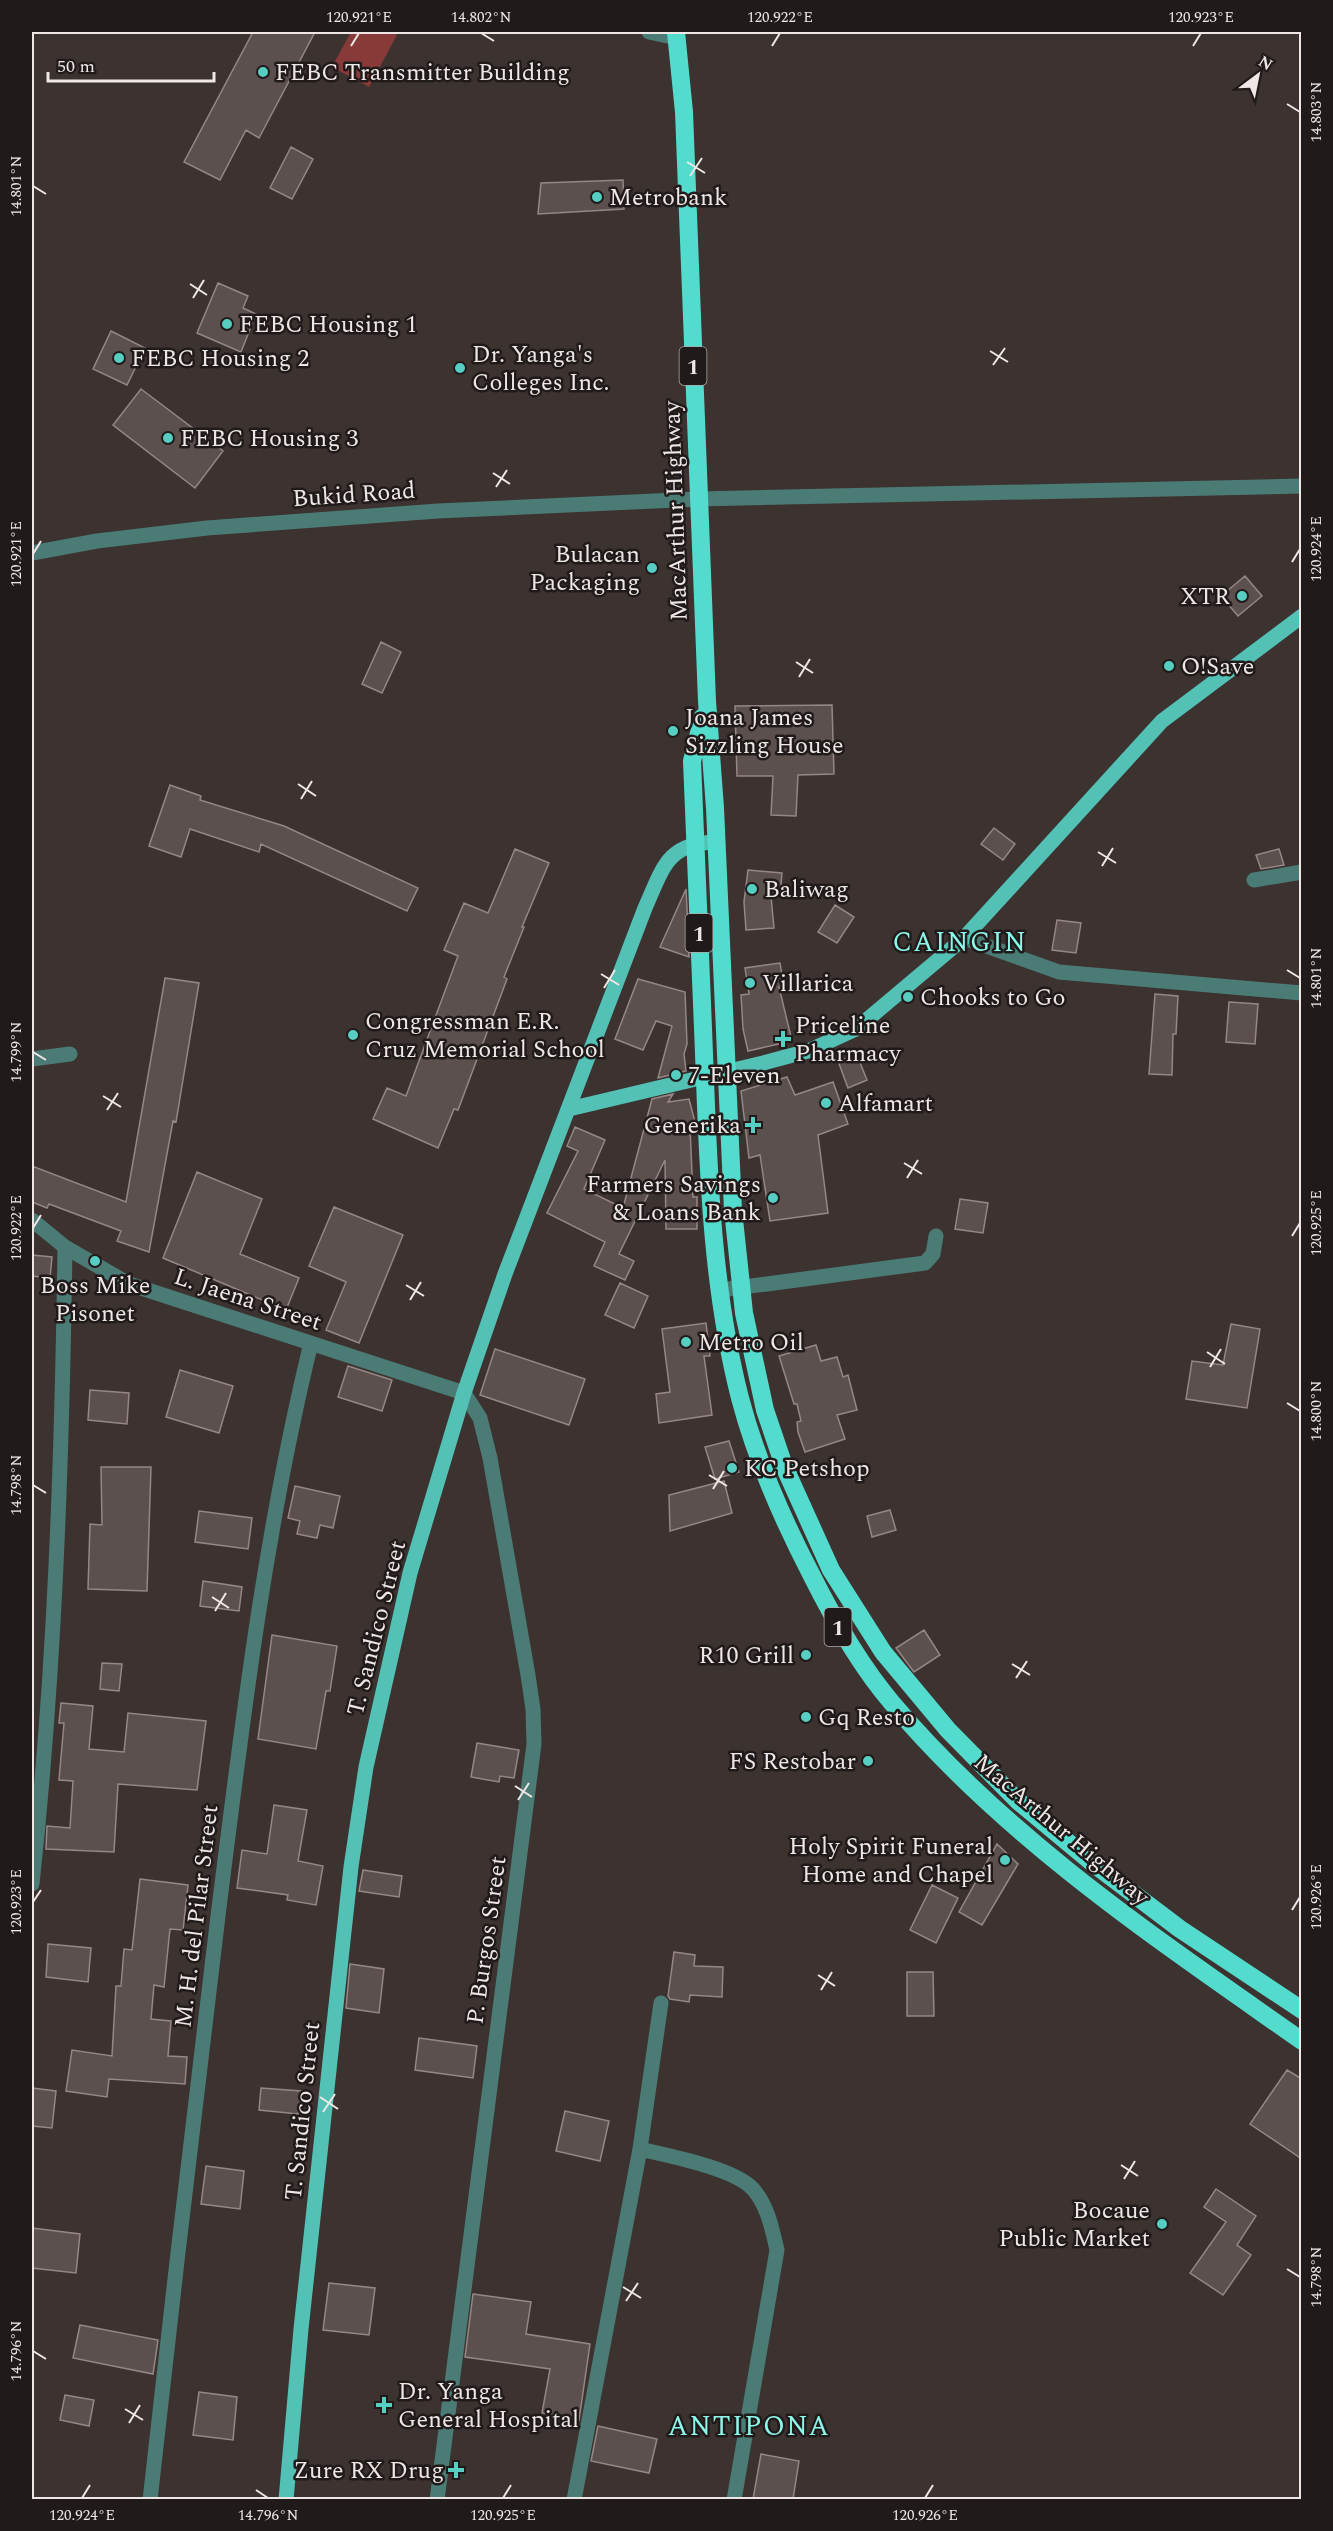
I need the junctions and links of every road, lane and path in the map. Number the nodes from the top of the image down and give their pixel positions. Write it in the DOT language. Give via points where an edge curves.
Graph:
graph roads {
  1 [pos="649,32"];
  2 [pos="677,35"];
  3 [pos="1302,486"];
  4 [pos="689,500"];
  5 [pos="32,553"];
  6 [pos="1302,616"];
  7 [pos="707,701"];
  8 [pos="716,842"];
  9 [pos="696,843"];
  10 [pos="1302,872"];
  11 [pos="1254,880"];
  12 [pos="964,938"];
  13 [pos="1302,993"];
  14 [pos="70,1054"];
  15 [pos="32,1059"];
  16 [pos="727,1072"];
  17 [pos="705,1078"];
  18 [pos="569,1109"];
  19 [pos="32,1220"];
  20 [pos="936,1236"];
  21 [pos="65,1247"];
  22 [pos="741,1287"];
  23 [pos="721,1290"];
  24 [pos="311,1343"];
  25 [pos="465,1393"];
  26 [pos="37,1779"];
  27 [pos="32,1884"];
  28 [pos="661,2003"];
  29 [pos="1302,2010"];
  30 [pos="1302,2041"];
  31 [pos="640,2149"];
  32 [pos="150,2499"];
  33 [pos="286,2499"];
  34 [pos="437,2499"];
  35 [pos="574,2499"];
  36 [pos="734,2499"];
  1 -- 2 [label="street"];
  2 -- 4 [label="highway, MacArthur Highway / 1" via="684,112"];
  3 -- 4 [label="street, Bukid Road"];
  4 -- 5 [label="street, Bukid Road" via="312,519 97,541"];
  4 -- 7 [label="highway, MacArthur Highway / 1"];
  6 -- 12 [label="main road" via="1162,721"];
  7 -- 8 [label="highway, MacArthur Highway / 1"];
  7 -- 9 [label="highway, MacArthur Highway / 1" via="692,761"];
  8 -- 9 [label="main road"];
  8 -- 16 [label="highway, MacArthur Highway / 1"];
  9 -- 17 [label="highway, MacArthur Highway / 1"];
  9 -- 18 [label="main road, T. Sandico Street" via="676,852 655,886"];
  10 -- 11 [label="street"];
  12 -- 13 [label="street" via="1059,972"];
  12 -- 16 [label="main road" via="856,1029 808,1051"];
  14 -- 15 [label="street"];
  16 -- 17 [label="main road"];
  16 -- 22 [label="highway, MacArthur Highway / 1"];
  17 -- 18 [label="main road"];
  17 -- 23 [label="highway, MacArthur Highway / 1" via="708,1164"];
  18 -- 25 [label="main road, T. Sandico Street" via="509,1263"];
  19 -- 21 [label="street, L. Jaena Street"];
  20 -- 22 [label="street" via="933,1254 925,1263"];
  21 -- 24 [label="street, L. Jaena Street" via="129,1284"];
  21 -- 26 [label="street" via="62,1466"];
  22 -- 23 [label="street"];
  22 -- 29 [label="highway, MacArthur Highway / 1" via="754,1367 784,1466 831,1570 883,1652 948,1730 1018,1802 1148,1906"];
  23 -- 30 [label="highway, MacArthur Highway / 1" via="740,1399 768,1482 833,1618 870,1675 924,1739 1010,1823 1114,1906"];
  24 -- 25 [label="street, L. Jaena Street"];
  24 -- 32 [label="street, M. H. del Pilar Street" via="290,1429 260,1592"];
  25 -- 33 [label="main road, T. Sandico Street" via="410,1573 366,1767 339,1976"];
  25 -- 34 [label="street, P. Burgos Street" via="480,1419 490,1458 533,1709 534,1744"];
  26 -- 27 [label="street"];
  28 -- 31 [label="street"];
  31 -- 35 [label="street"];
  31 -- 36 [label="street" via="723,2171 753,2188 769,2217 777,2250"];
}
